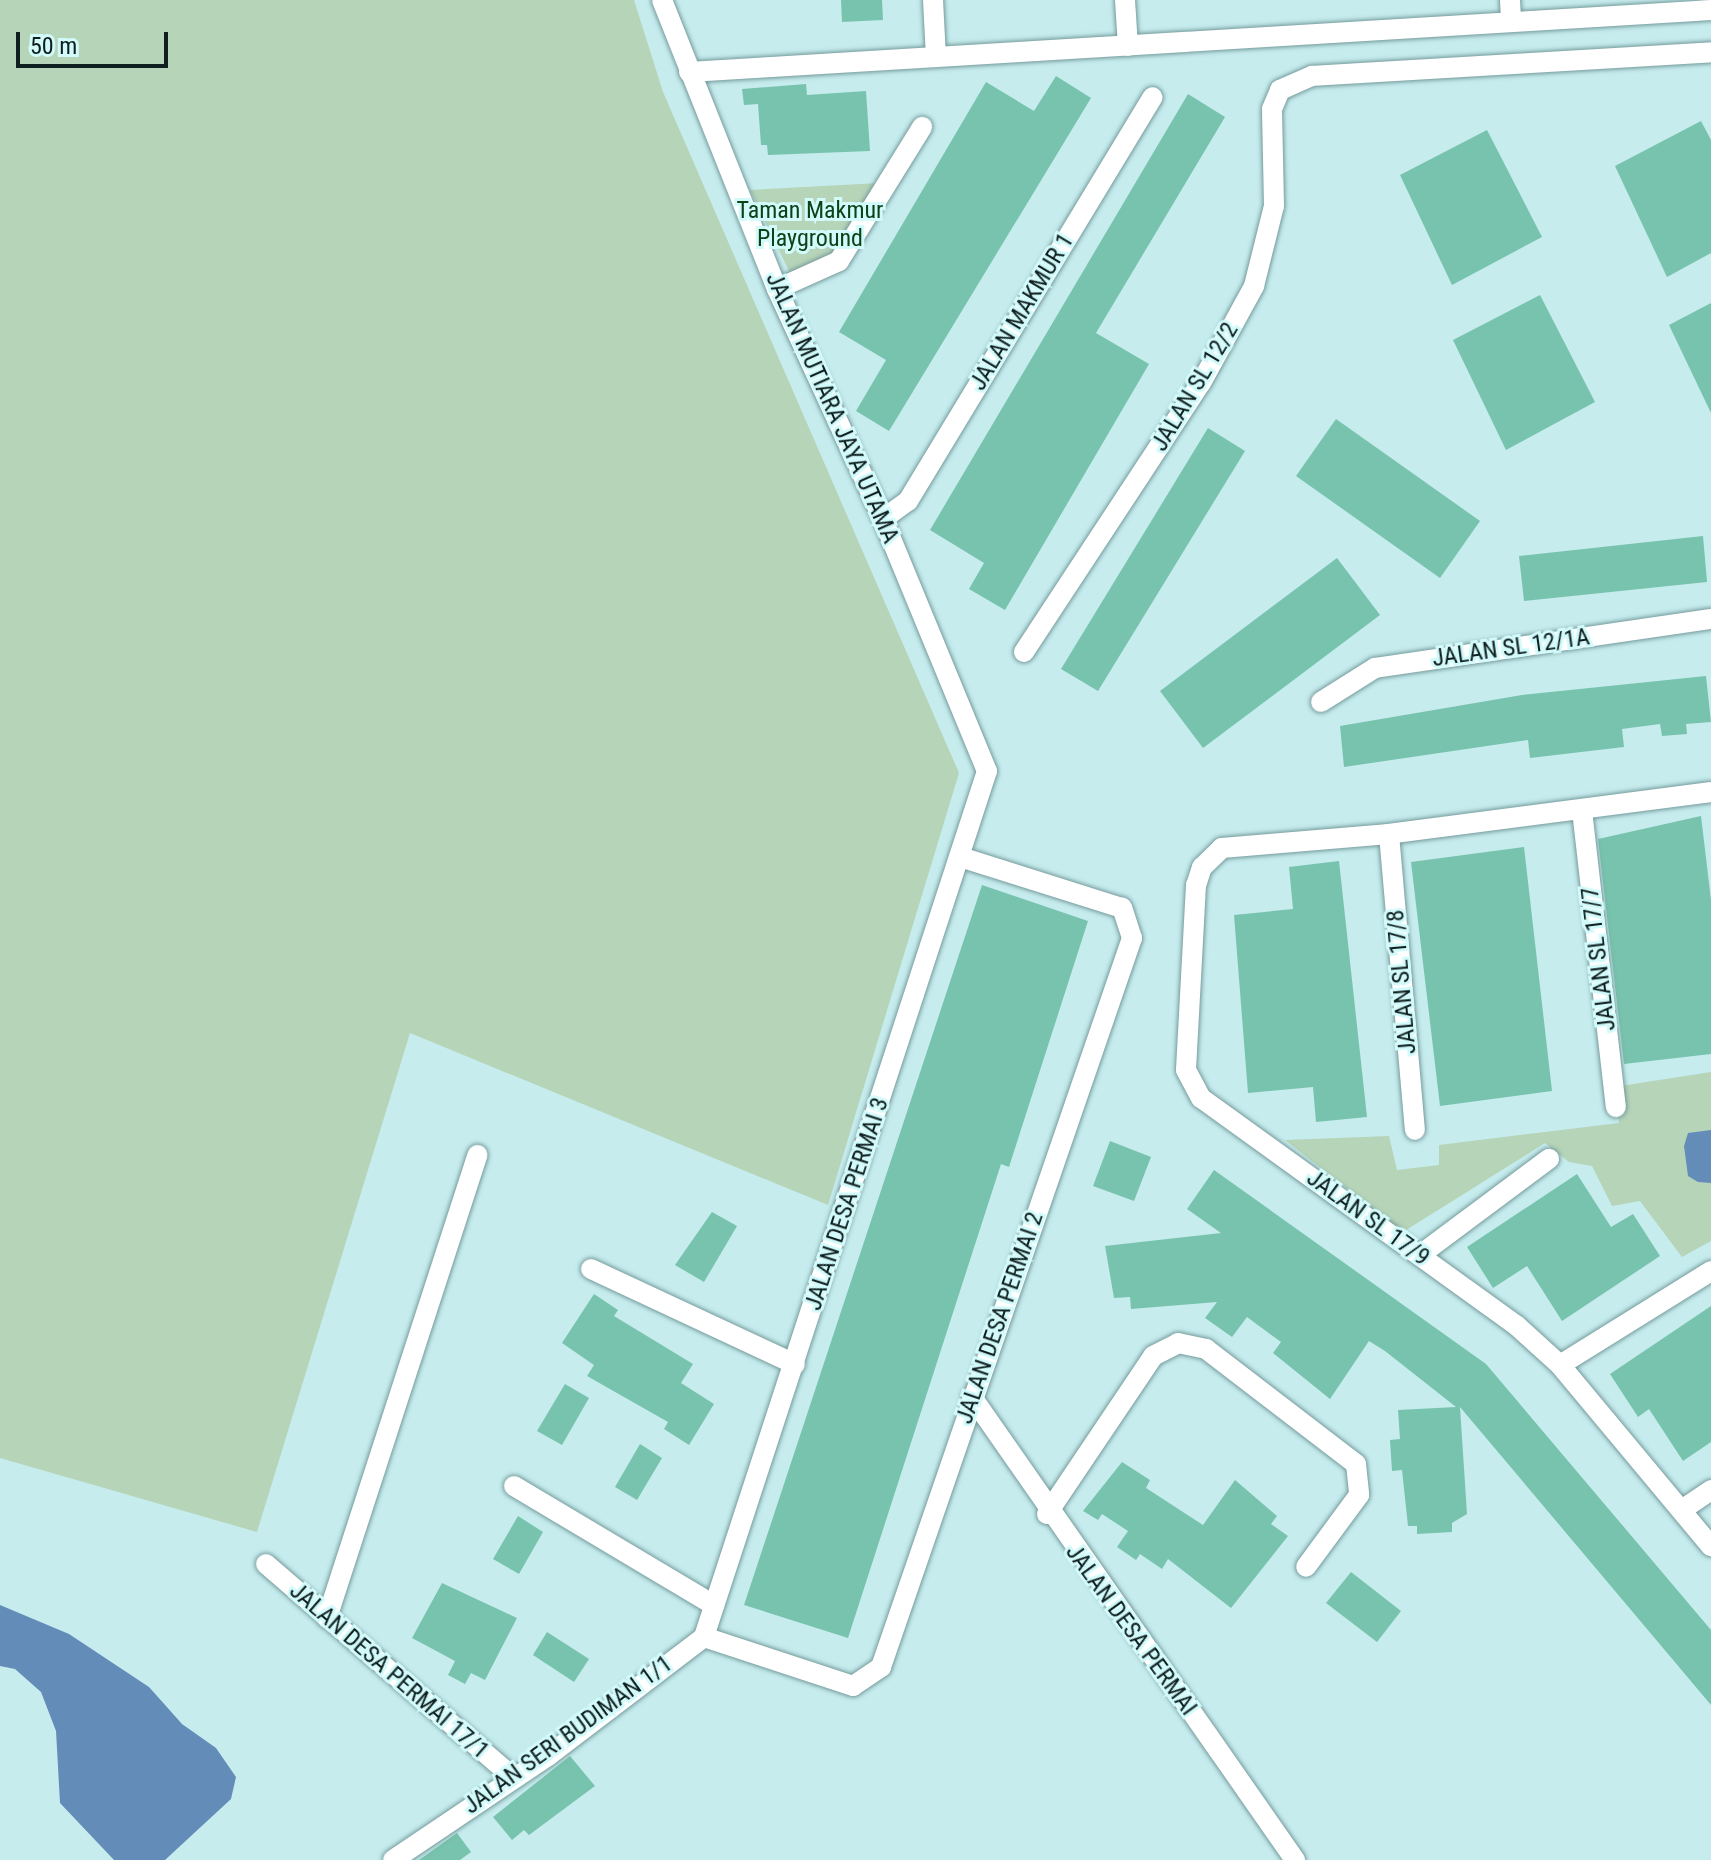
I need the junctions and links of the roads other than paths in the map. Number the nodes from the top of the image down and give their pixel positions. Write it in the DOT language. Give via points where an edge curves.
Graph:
graph roads {
  1 [pos="662,0"];
  2 [pos="933,0"];
  3 [pos="1510,0"];
  4 [pos="1125,5"];
  5 [pos="1704,7"];
  6 [pos="1511,22"];
  7 [pos="1128,46"];
  8 [pos="1711,52"];
  9 [pos="936,57"];
  10 [pos="689,72"];
  11 [pos="1153,97"];
  12 [pos="922,127"];
  13 [pos="777,289"];
  14 [pos="883,519"];
  15 [pos="1711,619"];
  16 [pos="1024,652"];
  17 [pos="1321,702"];
  18 [pos="987,771"];
  19 [pos="1711,792"];
  20 [pos="1582,810"];
  21 [pos="1389,834"];
  22 [pos="960,857"];
  23 [pos="1616,1107"];
  24 [pos="1415,1130"];
  25 [pos="477,1155"];
  26 [pos="1549,1159"];
  27 [pos="1420,1255"];
  28 [pos="591,1269"];
  29 [pos="1711,1271"];
  30 [pos="795,1364"];
  31 [pos="1560,1365"];
  32 [pos="972,1397"];
  33 [pos="514,1486"];
  34 [pos="1711,1490"];
  35 [pos="1683,1509"];
  36 [pos="1047,1514"];
  37 [pos="1711,1546"];
  38 [pos="266,1564"];
  39 [pos="1306,1567"];
  40 [pos="714,1605"];
  41 [pos="327,1618"];
  42 [pos="704,1637"];
  43 [pos="513,1777"];
  44 [pos="393,1860"];
  45 [pos="1295,1860"];
  1 -- 10 [label="street, JALAN MUTIARA JAYA UTAMA"];
  2 -- 9 [label="street"];
  3 -- 6 [label="street"];
  4 -- 7 [label="street"];
  5 -- 6 [label="street"];
  6 -- 7 [label="street"];
  7 -- 9 [label="street"];
  8 -- 16 [label="street, JALAN SL 12/2" via="1312,76 1280,90 1272,109 1274,206 1254,286 1201,383"];
  9 -- 10 [label="street"];
  10 -- 13 [label="street, JALAN MUTIARA JAYA UTAMA"];
  11 -- 14 [label="street, JALAN MAKMUR 1" via="908,501"];
  12 -- 13 [label="street" via="839,261"];
  13 -- 14 [label="street, JALAN MUTIARA JAYA UTAMA"];
  14 -- 18 [label="street, JALAN MUTIARA JAYA UTAMA"];
  15 -- 17 [label="street, JALAN SL 12/1A" via="1375,668"];
  18 -- 22 [label="street, JALAN DESA PERMAI 3"];
  19 -- 20 [label="street"];
  20 -- 21 [label="street"];
  20 -- 23 [label="street, JALAN SL 17/7"];
  21 -- 24 [label="street, JALAN SL 17/8"];
  21 -- 27 [label="street, JALAN SL 17/9" via="1228,844 1207,860 1196,885 1190,1087"];
  22 -- 30 [label="street, JALAN DESA PERMAI 3"];
  22 -- 32 [label="street, JALAN DESA PERMAI 2" via="1122,908 1132,938"];
  25 -- 41 [label="street"];
  26 -- 27 [label="street"];
  27 -- 31 [label="street, JALAN SL 17/9"];
  28 -- 30 [label="street"];
  29 -- 31 [label="street"];
  30 -- 40 [label="street, JALAN DESA PERMAI 3"];
  31 -- 35 [label="street, JALAN SL 17/9"];
  32 -- 36 [label="street, JALAN DESA PERMAI"];
  32 -- 42 [label="street, JALAN DESA PERMAI 2" via="881,1667 853,1686"];
  33 -- 40 [label="street"];
  34 -- 35 [label="street"];
  35 -- 37 [label="street, JALAN SL 17/9"];
  36 -- 39 [label="street" via="1153,1356 1178,1343 1206,1349 1356,1464 1359,1495"];
  36 -- 45 [label="street, JALAN DESA PERMAI"];
  38 -- 41 [label="street, JALAN DESA PERMAI 17/1"];
  40 -- 42 [label="street, JALAN DESA PERMAI 3"];
  41 -- 43 [label="street, JALAN DESA PERMAI 17/1"];
  42 -- 43 [label="street, JALAN SERI BUDIMAN 1/1"];
  43 -- 44 [label="street, JALAN SERI BUDIMAN 1/1"];
}
